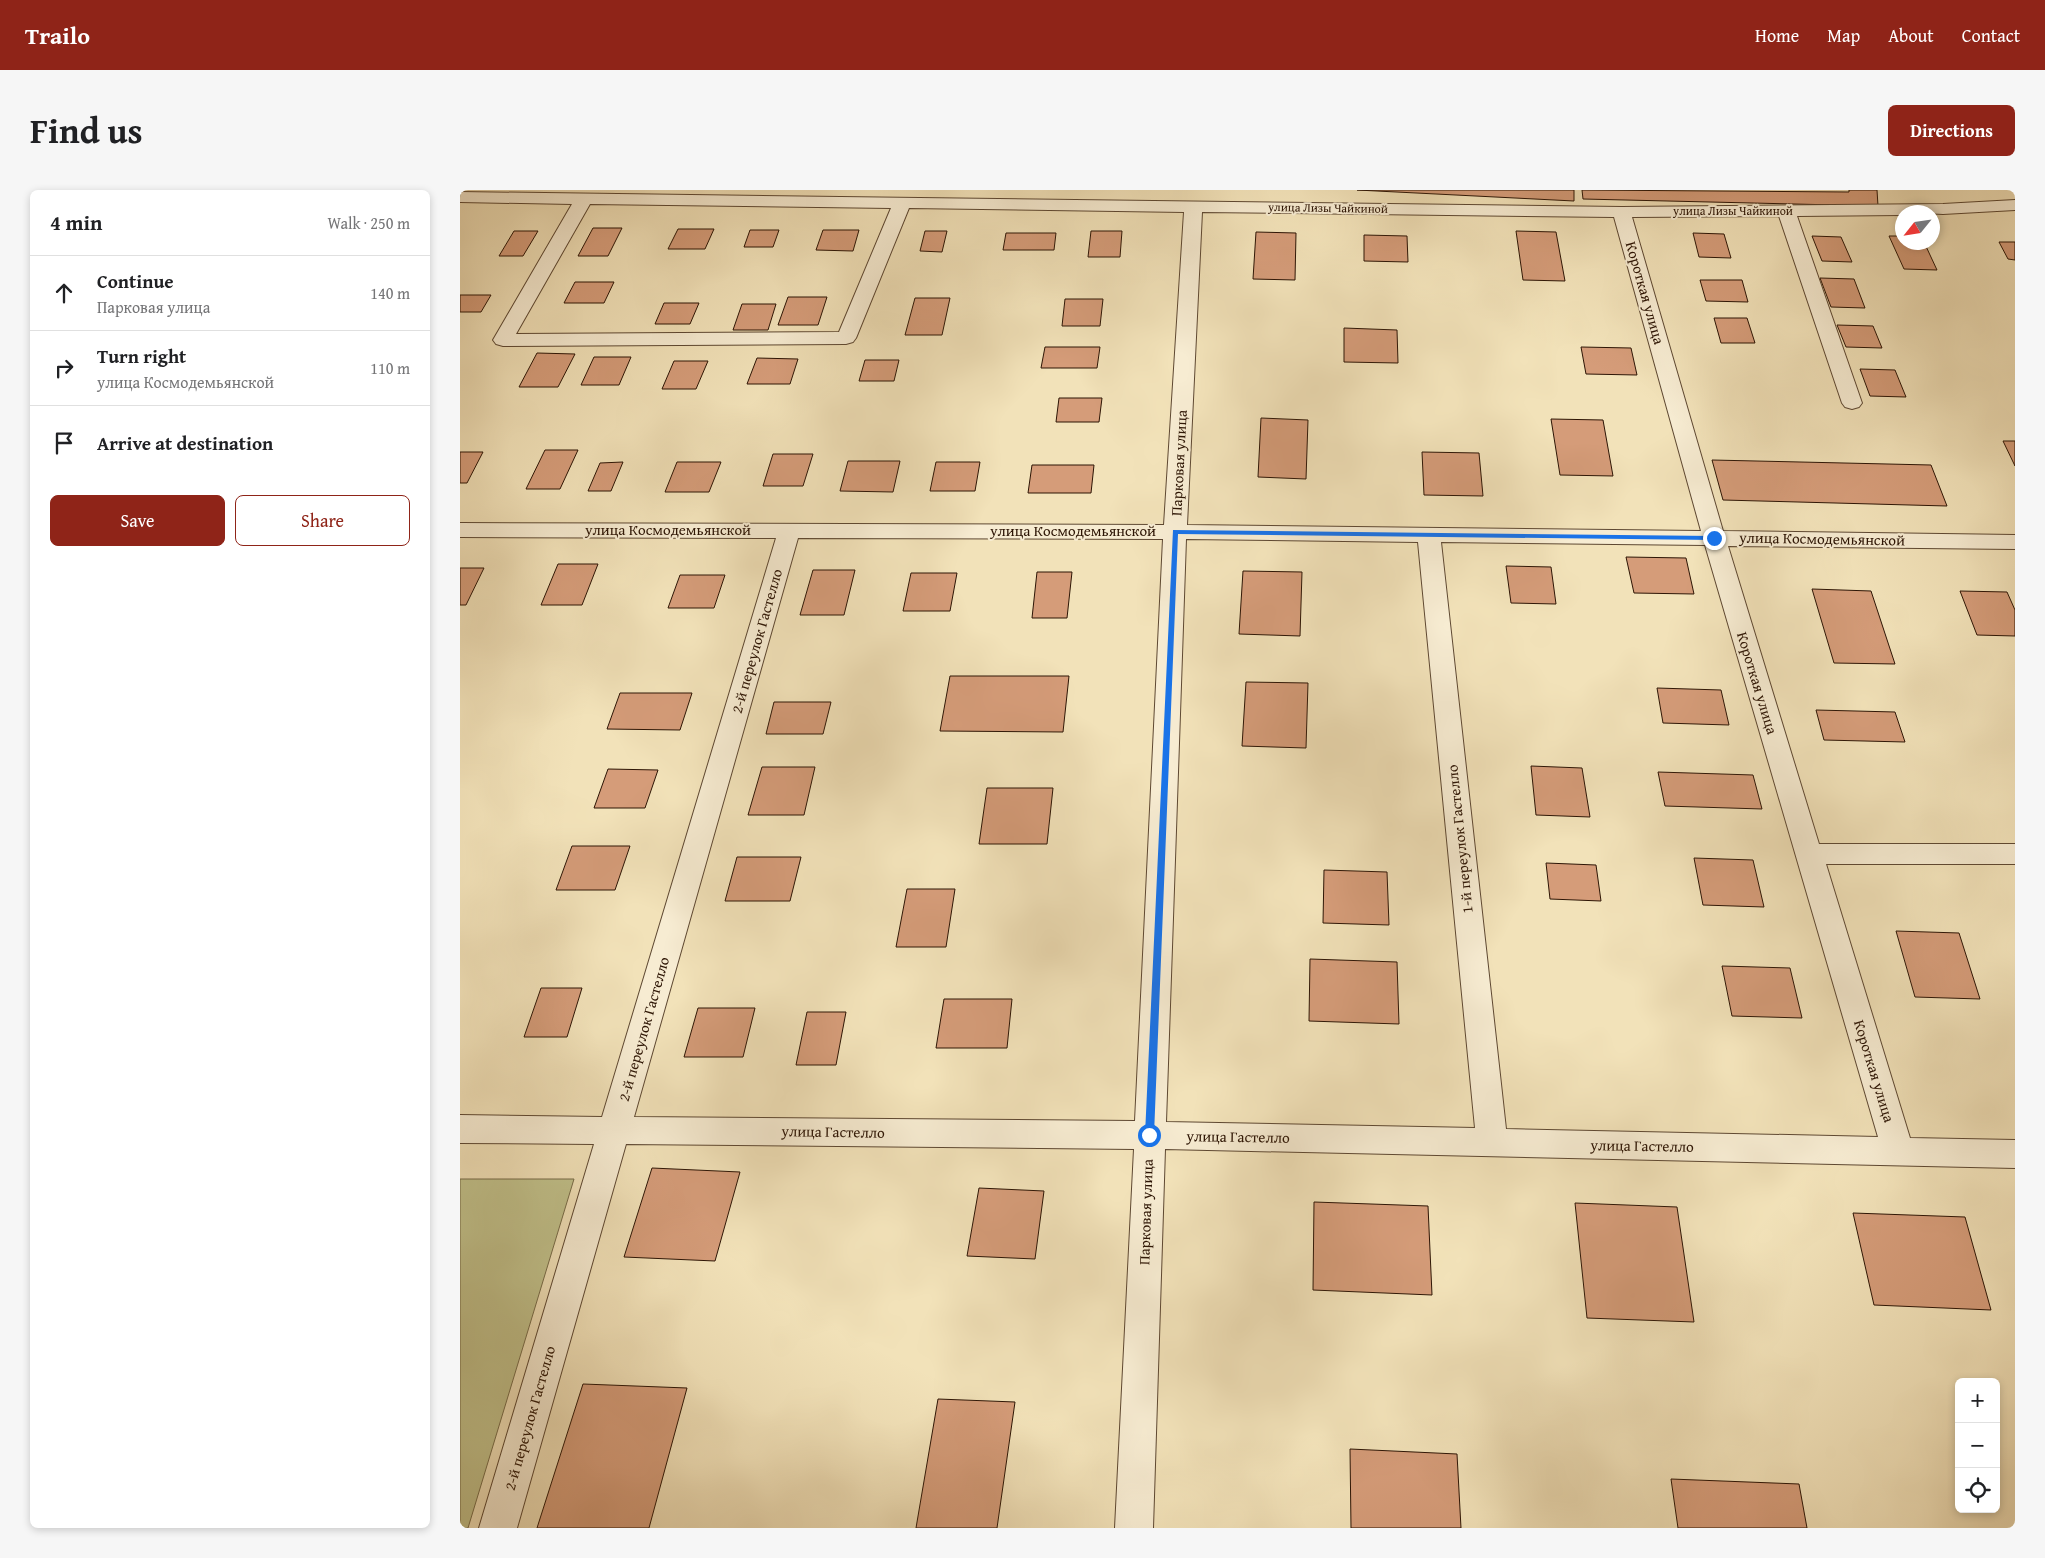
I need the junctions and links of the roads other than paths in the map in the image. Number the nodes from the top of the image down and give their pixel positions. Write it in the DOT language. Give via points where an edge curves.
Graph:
graph roads {
  1 [pos="460,197"];
  2 [pos="584,199"];
  3 [pos="902,203"];
  4 [pos="2015,205"];
  5 [pos="1194,207"];
  6 [pos="1786,210"];
  7 [pos="1622,212"];
  8 [pos="1852,403"];
  9 [pos="460,530"];
  10 [pos="789,531"];
  11 [pos="1175,532"];
  12 [pos="1429,534"];
  13 [pos="1714,538"];
  14 [pos="2015,542"];
  15 [pos="1809,854"];
  16 [pos="2015,854"];
  17 [pos="460,1129"];
  18 [pos="614,1130"];
  19 [pos="1149,1135"];
  20 [pos="1492,1143"];
  21 [pos="1898,1152"];
  22 [pos="2015,1154"];
  23 [pos="498,1528"];
  24 [pos="1134,1528"];
  1 -- 2 [label="street, улица Лизы Чайкиной"];
  2 -- 3 [label="street, улица Лизы Чайкиной"];
  2 -- 3 [label="street" via="502,340 846,338"];
  3 -- 5 [label="street, улица Лизы Чайкиной"];
  4 -- 6 [label="street, улица Лизы Чайкиной"];
  5 -- 7 [label="street, улица Лизы Чайкиной"];
  5 -- 11 [label="street, Парковая улица"];
  6 -- 7 [label="street, улица Лизы Чайкиной"];
  6 -- 8 [label="street"];
  7 -- 13 [label="street, Короткая улица"];
  9 -- 10 [label="street, улица Космодемьянской"];
  10 -- 11 [label="street, улица Космодемьянской"];
  10 -- 18 [label="street, 2-й переулок Гастелло"];
  11 -- 12 [label="street, улица Космодемьянской"];
  11 -- 19 [label="street, Парковая улица"];
  12 -- 13 [label="street, улица Космодемьянской"];
  12 -- 20 [label="street, 1-й переулок Гастелло"];
  13 -- 14 [label="street, улица Космодемьянской"];
  13 -- 15 [label="street, Короткая улица"];
  15 -- 16 [label="street"];
  15 -- 21 [label="street, Короткая улица"];
  17 -- 18 [label="street, улица Гастелло"];
  18 -- 19 [label="street, улица Гастелло"];
  18 -- 23 [label="street, 2-й переулок Гастелло"];
  19 -- 20 [label="street, улица Гастелло"];
  19 -- 24 [label="street, Парковая улица"];
  20 -- 21 [label="street, улица Гастелло"];
  21 -- 22 [label="street, улица Гастелло"];
}
